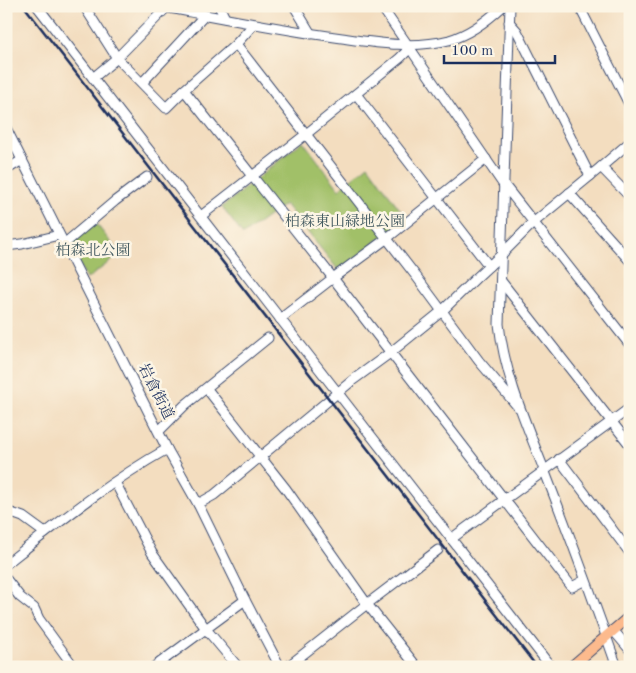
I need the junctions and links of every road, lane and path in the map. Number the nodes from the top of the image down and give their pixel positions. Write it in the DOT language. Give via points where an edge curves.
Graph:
graph roads {
  1 [pos="37,6"];
  2 [pos="84,6"];
  3 [pos="219,6"];
  4 [pos="294,6"];
  5 [pos="381,6"];
  6 [pos="503,6"];
  7 [pos="510,6"];
  8 [pos="579,6"];
  9 [pos="162,7"];
  10 [pos="205,15"];
  11 [pos="225,18"];
  12 [pos="509,22"];
  13 [pos="254,24"];
  14 [pos="311,34"];
  15 [pos="236,44"];
  16 [pos="408,45"];
  17 [pos="117,58"];
  18 [pos="93,78"];
  19 [pos="142,83"];
  20 [pos="184,90"];
  21 [pos="356,94"];
  22 [pos="630,106"];
  23 [pos="6,128"];
  24 [pos="306,135"];
  25 [pos="630,142"];
  26 [pos="486,159"];
  27 [pos="22,160"];
  28 [pos="602,167"];
  29 [pos="6,170"];
  30 [pos="252,176"];
  31 [pos="590,176"];
  32 [pos="147,177"];
  33 [pos="505,186"];
  34 [pos="569,193"];
  35 [pos="630,197"];
  36 [pos="436,198"];
  37 [pos="201,216"];
  38 [pos="533,223"];
  39 [pos="60,235"];
  40 [pos="386,238"];
  41 [pos="64,244"];
  42 [pos="6,246"];
  43 [pos="502,254"];
  44 [pos="630,261"];
  45 [pos="489,266"];
  46 [pos="332,278"];
  47 [pos="501,281"];
  48 [pos="442,311"];
  49 [pos="280,318"];
  50 [pos="268,338"];
  51 [pos="630,345"];
  52 [pos="390,353"];
  53 [pos="207,388"];
  54 [pos="338,393"];
  55 [pos="630,408"];
  56 [pos="521,411"];
  57 [pos="611,422"];
  58 [pos="159,431"];
  59 [pos="630,445"];
  60 [pos="167,449"];
  61 [pos="260,456"];
  62 [pos="559,459"];
  63 [pos="544,470"];
  64 [pos="115,482"];
  65 [pos="505,500"];
  66 [pos="198,504"];
  67 [pos="6,511"];
  68 [pos="45,533"];
  69 [pos="451,539"];
  70 [pos="438,550"];
  71 [pos="630,552"];
  72 [pos="6,564"];
  73 [pos="6,579"];
  74 [pos="585,580"];
  75 [pos="245,600"];
  76 [pos="367,604"];
  77 [pos="630,616"];
  78 [pos="206,629"];
  79 [pos="610,633"];
  80 [pos="630,650"];
  81 [pos="155,666"];
  82 [pos="74,667"];
  83 [pos="238,667"];
  84 [pos="280,667"];
  85 [pos="288,667"];
  86 [pos="417,667"];
  87 [pos="550,667"];
  88 [pos="571,667"];
  89 [pos="617,667"];
  1 -- 18 [label="street"];
  2 -- 17 [label="street"];
  3 -- 11 [label="street"];
  4 -- 14 [label="street"];
  5 -- 16 [label="street"];
  6 -- 16 [label="street" via="463,35 435,43"];
  7 -- 12 [label="street"];
  8 -- 22 [label="street"];
  9 -- 10 [label="street"];
  9 -- 17 [label="street"];
  10 -- 11 [label="street"];
  10 -- 19 [label="street"];
  11 -- 13 [label="street"];
  12 -- 31 [label="street" via="517,31"];
  12 -- 33 [label="street"];
  13 -- 14 [label="street"];
  13 -- 15 [label="street"];
  14 -- 16 [label="street"];
  15 -- 20 [label="street"];
  15 -- 24 [label="street"];
  16 -- 21 [label="street" via="400,58"];
  16 -- 26 [label="street"];
  17 -- 18 [label="street"];
  17 -- 19 [label="street"];
  18 -- 37 [label="street"];
  19 -- 20 [label="street" via="166,108"];
  20 -- 30 [label="street"];
  21 -- 24 [label="street"];
  21 -- 36 [label="street"];
  23 -- 27 [label="street, 岩倉街道"];
  24 -- 30 [label="street"];
  24 -- 40 [label="street"];
  25 -- 28 [label="street"];
  26 -- 33 [label="street"];
  26 -- 36 [label="street"];
  27 -- 29 [label="street"];
  27 -- 39 [label="street, 岩倉街道"];
  28 -- 31 [label="street"];
  28 -- 35 [label="street"];
  30 -- 37 [label="street"];
  30 -- 46 [label="street"];
  31 -- 34 [label="street"];
  32 -- 41 [label="street"];
  33 -- 38 [label="street"];
  33 -- 43 [label="street"];
  34 -- 38 [label="street"];
  34 -- 44 [label="street"];
  36 -- 40 [label="street"];
  36 -- 45 [label="street"];
  37 -- 49 [label="street"];
  38 -- 43 [label="street"];
  38 -- 51 [label="street"];
  39 -- 41 [label="street, 岩倉街道"];
  39 -- 42 [label="street"];
  40 -- 46 [label="street"];
  40 -- 48 [label="street"];
  41 -- 58 [label="street, 岩倉街道"];
  43 -- 45 [label="street"];
  43 -- 47 [label="street"];
  45 -- 48 [label="street"];
  46 -- 49 [label="street"];
  46 -- 52 [label="street"];
  47 -- 56 [label="street" via="501,342"];
  47 -- 57 [label="street"];
  48 -- 52 [label="street"];
  48 -- 56 [label="street"];
  49 -- 54 [label="street"];
  50 -- 53 [label="street"];
  52 -- 54 [label="street"];
  52 -- 65 [label="street"];
  53 -- 58 [label="street"];
  53 -- 61 [label="street"];
  54 -- 61 [label="street"];
  54 -- 69 [label="street"];
  55 -- 57 [label="street"];
  56 -- 63 [label="street"];
  57 -- 59 [label="street"];
  57 -- 62 [label="street"];
  58 -- 60 [label="street, 岩倉街道"];
  60 -- 64 [label="street"];
  60 -- 66 [label="street, 岩倉街道"];
  61 -- 66 [label="street" via="214,495"];
  61 -- 76 [label="street"];
  62 -- 63 [label="street"];
  62 -- 71 [label="street"];
  63 -- 65 [label="street"];
  63 -- 74 [label="street"];
  64 -- 68 [label="street"];
  64 -- 78 [label="street" via="152,553"];
  65 -- 69 [label="street"];
  65 -- 74 [label="street" via="572,587"];
  66 -- 75 [label="street, 岩倉街道"];
  67 -- 68 [label="street"];
  68 -- 72 [label="street"];
  69 -- 87 [label="street"];
  70 -- 76 [label="street"];
  73 -- 82 [label="street" via="34,608"];
  74 -- 79 [label="street"];
  75 -- 78 [label="street"];
  75 -- 84 [label="street, 岩倉街道"];
  76 -- 85 [label="street"];
  76 -- 86 [label="street"];
  77 -- 79 [label="main road"];
  78 -- 81 [label="street"];
  78 -- 83 [label="street"];
  79 -- 80 [label="street"];
  79 -- 88 [label="main road"];
  79 -- 89 [label="street"];
}
